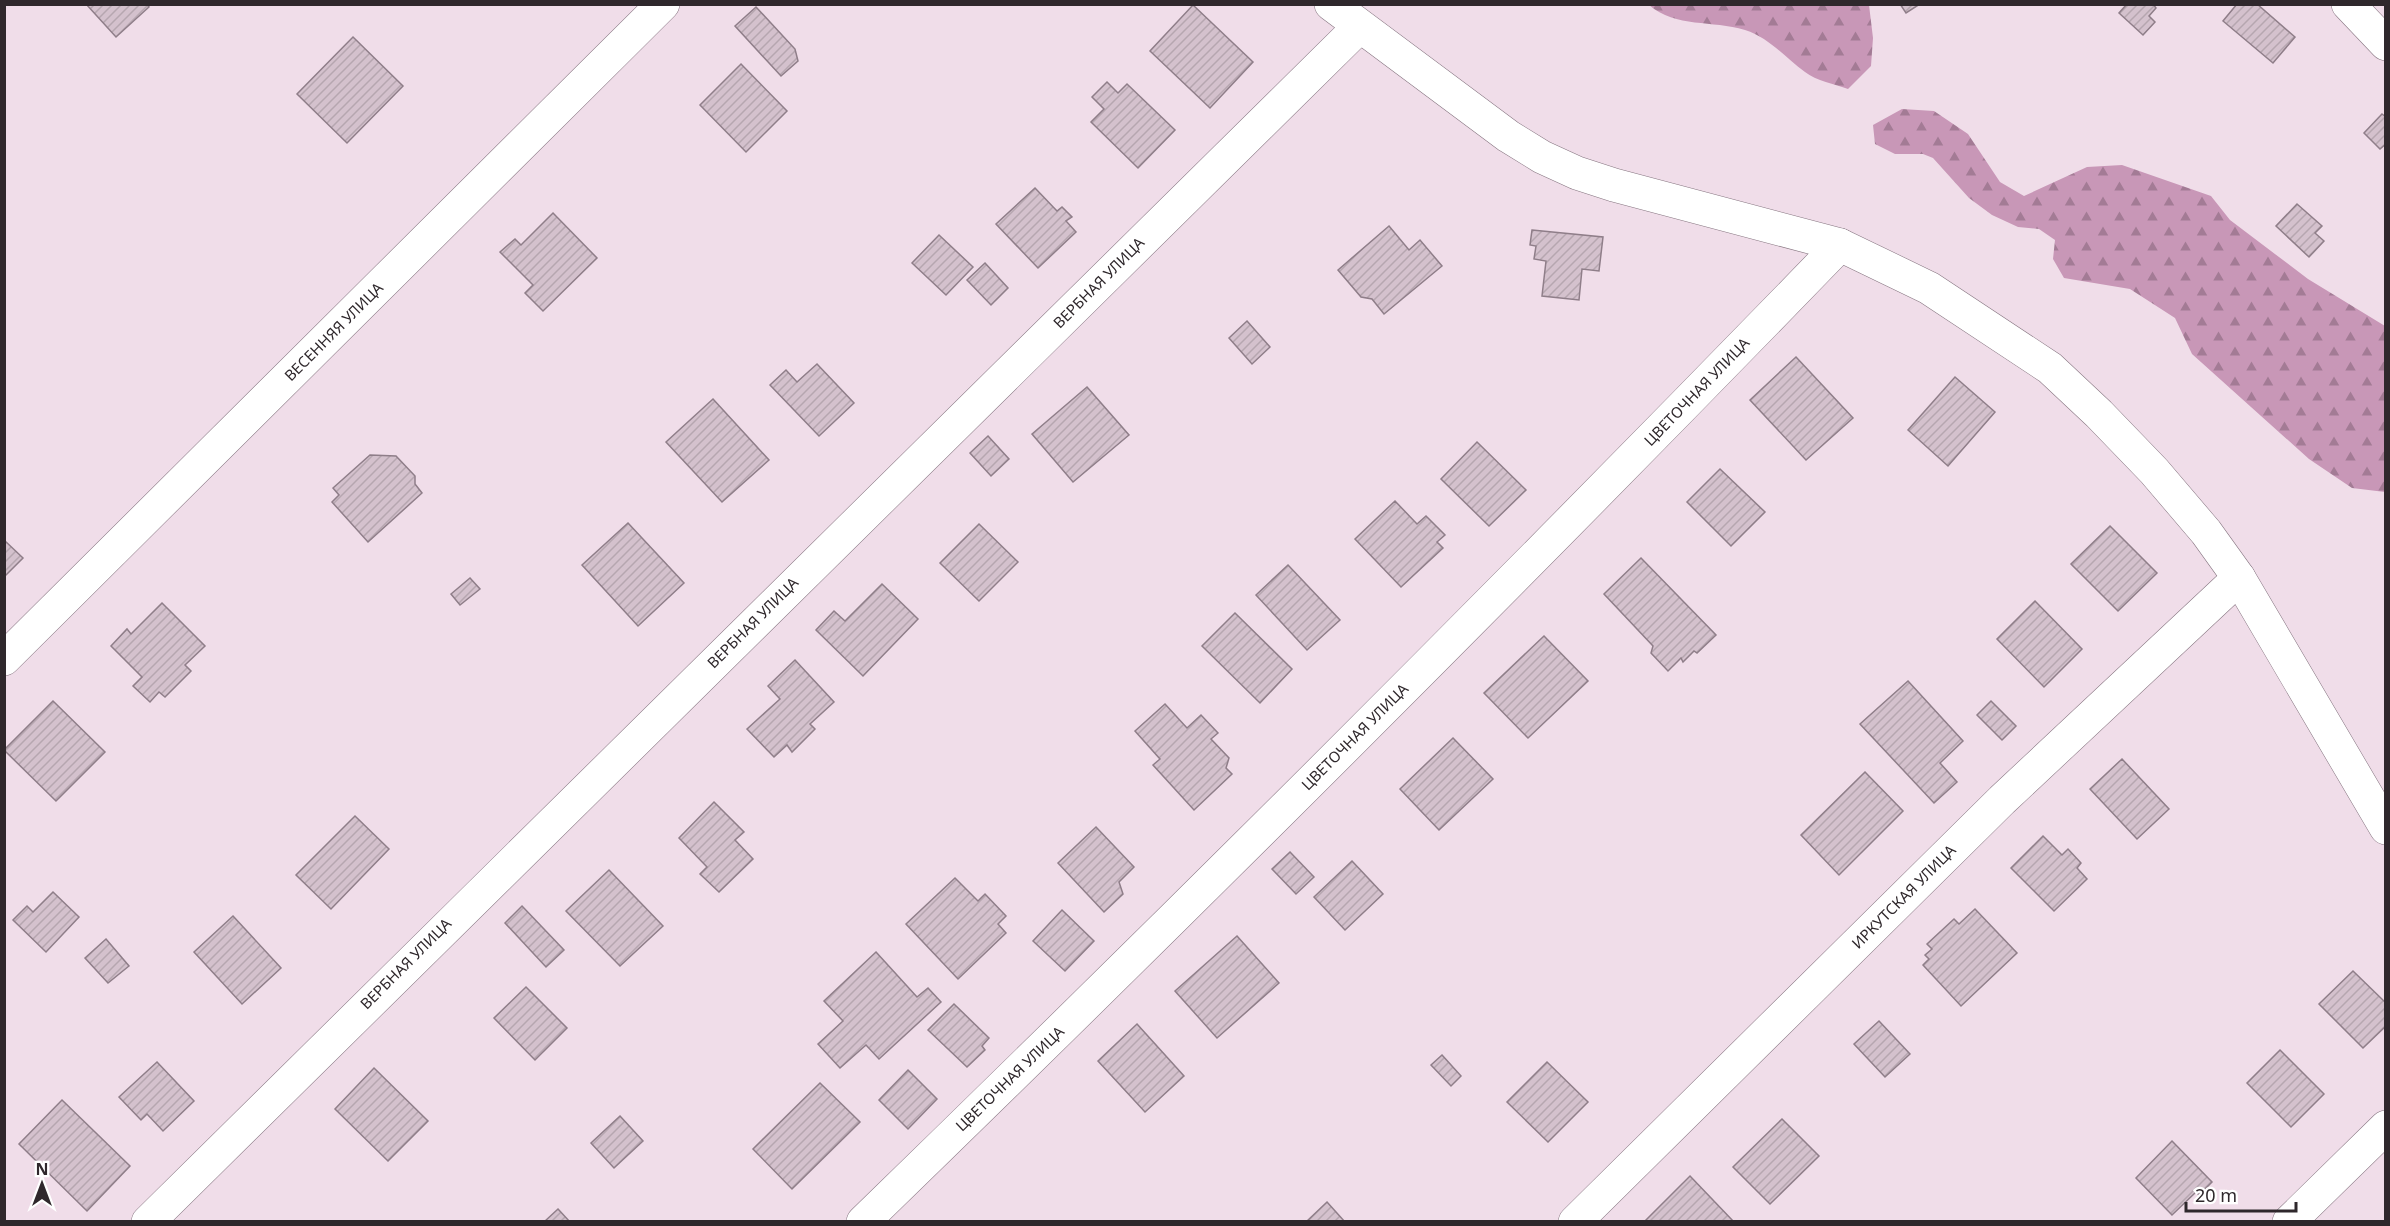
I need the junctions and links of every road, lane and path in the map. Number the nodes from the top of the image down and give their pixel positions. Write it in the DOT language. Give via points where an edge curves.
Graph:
graph roads {
  1 [pos="663,4"];
  2 [pos="1331,4"];
  3 [pos="2348,4"];
  4 [pos="1359,27"];
  5 [pos="2385,44"];
  6 [pos="1840,245"];
  7 [pos="2239,578"];
  8 [pos="4,659"];
  9 [pos="2385,828"];
  10 [pos="2385,1127"];
  11 [pos="148,1221"];
  12 [pos="863,1221"];
  13 [pos="1575,1221"];
  14 [pos="2289,1221"];
  1 -- 8 [label="street, ВЕСЕННЯЯ УЛИЦА"];
  2 -- 4 [label="street"];
  3 -- 5 [label="street"];
  4 -- 6 [label="street" via="1508,136 1577,173"];
  4 -- 11 [label="street, ВЕРБНАЯ УЛИЦА"];
  6 -- 7 [label="street" via="1929,288 2050,368 2154,471"];
  6 -- 12 [label="street, ЦВЕТОЧНАЯ УЛИЦА" via="1060,1031"];
  7 -- 9 [label="street"];
  7 -- 13 [label="street, ИРКУТСКАЯ УЛИЦА" via="1993,809"];
  10 -- 14 [label="street"];
}
